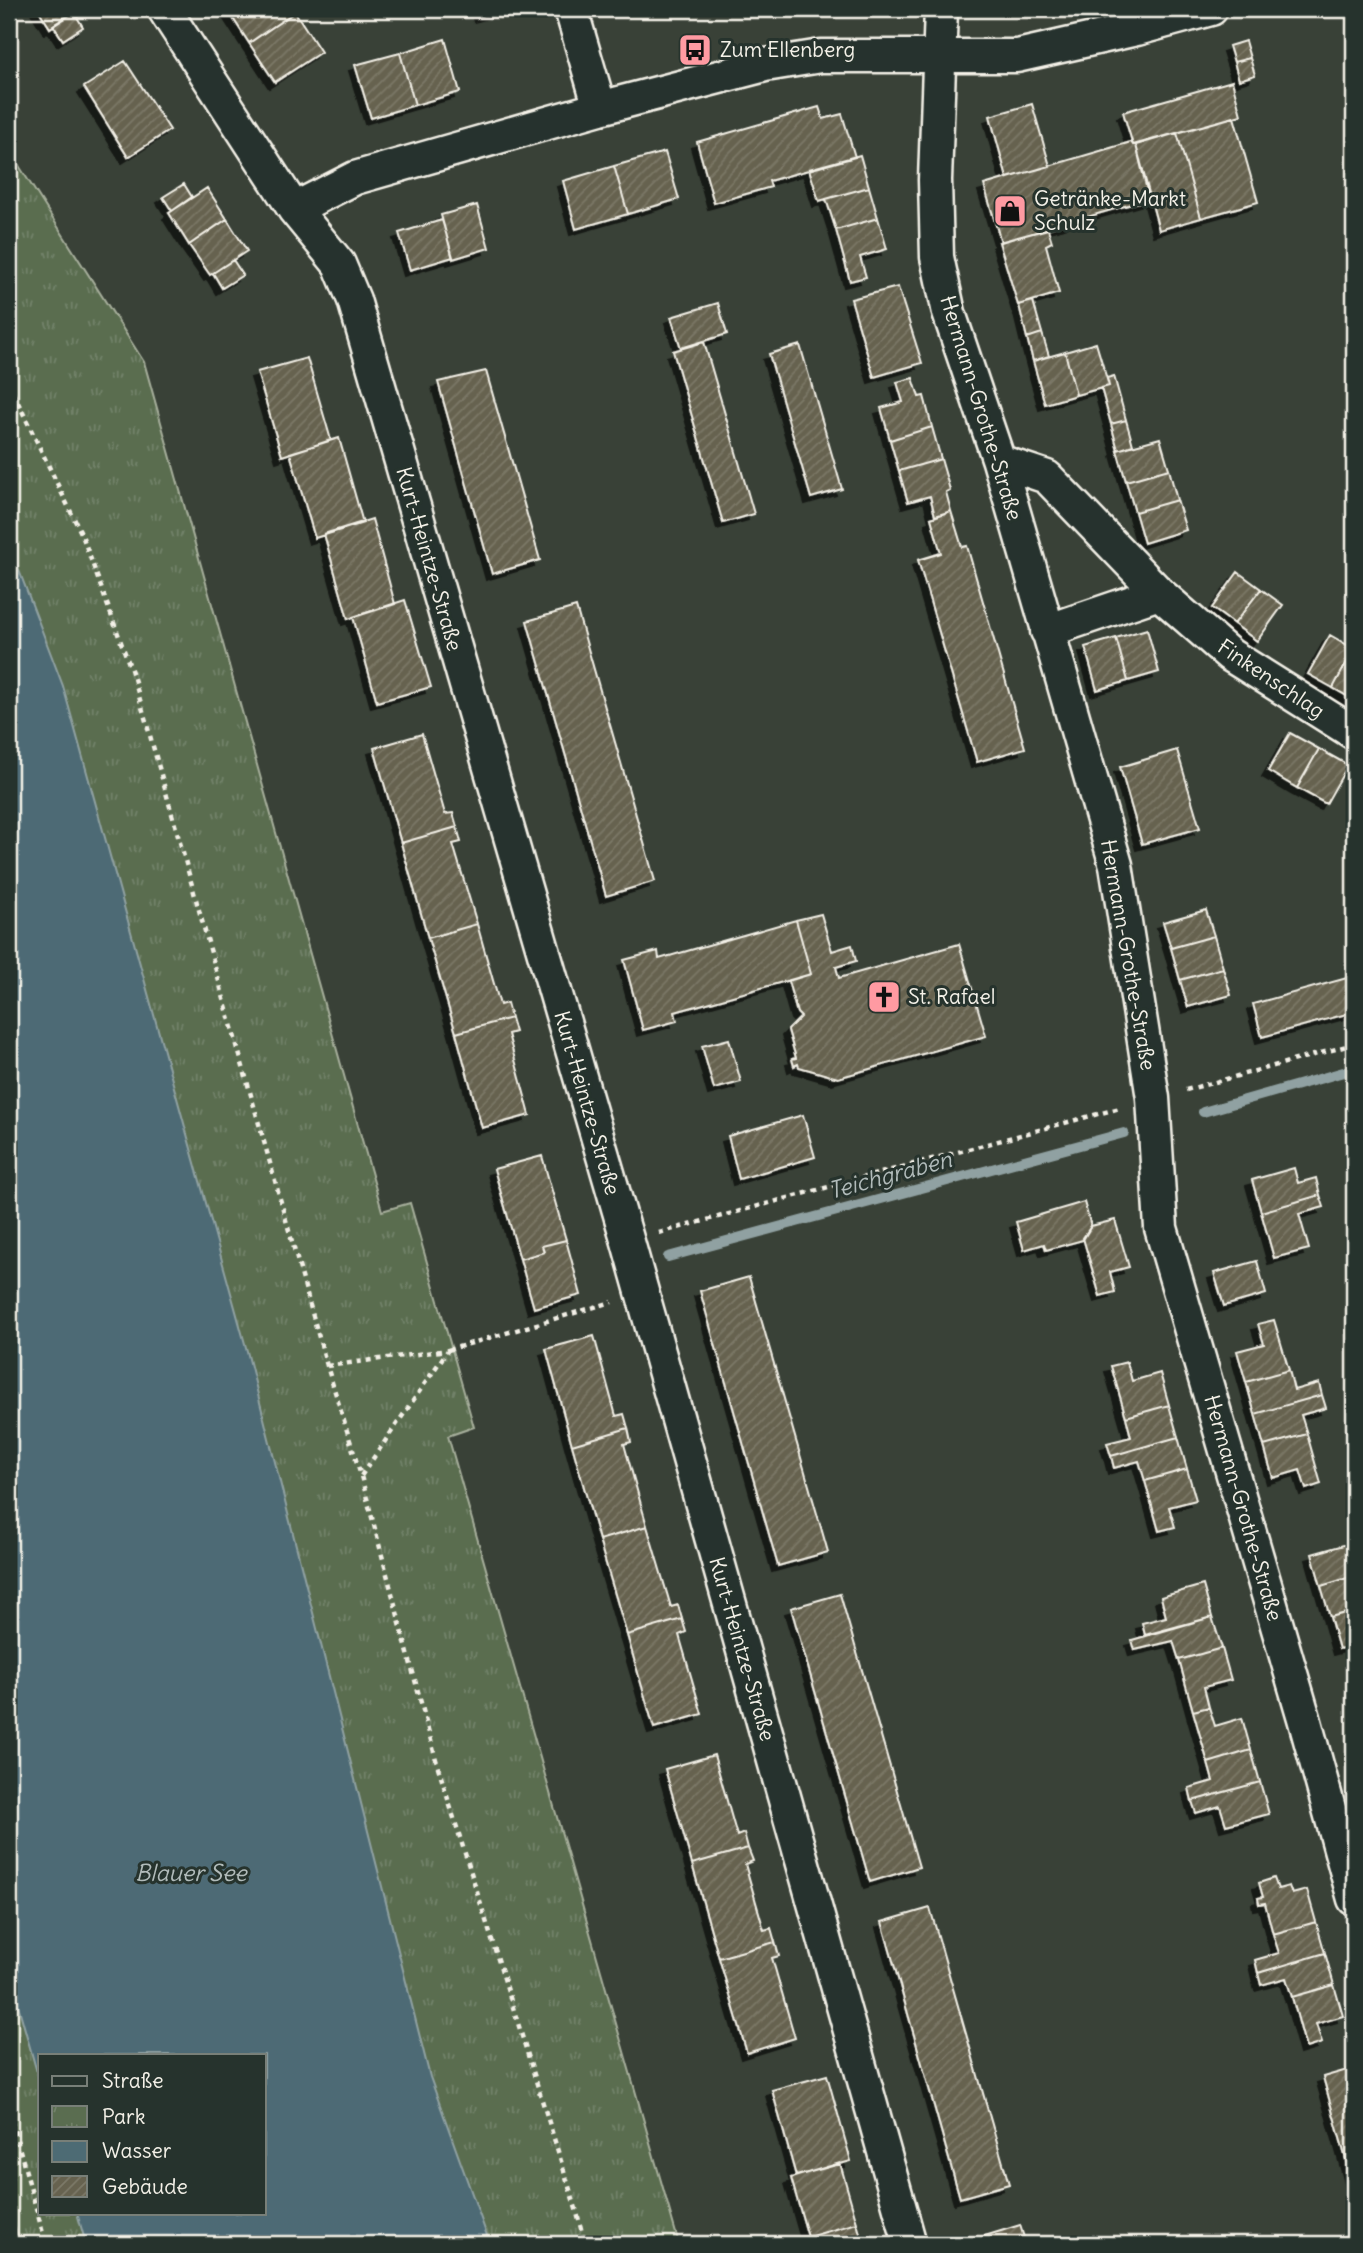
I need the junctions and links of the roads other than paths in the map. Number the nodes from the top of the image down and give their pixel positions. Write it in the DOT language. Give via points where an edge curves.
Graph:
graph roads {
  1 [pos="164,9"];
  2 [pos="571,9"];
  3 [pos="941,9"];
  4 [pos="1211,9"];
  5 [pos="938,57"];
  6 [pos="600,108"];
  7 [pos="294,209"];
  8 [pos="999,461"];
  9 [pos="1159,593"];
  10 [pos="1047,631"];
  11 [pos="1354,733"];
  12 [pos="1354,1899"];
  13 [pos="910,2244"];
  1 -- 7 [label="street, Kurt-Heintze-Straße"];
  2 -- 6 [label="street"];
  3 -- 5 [label="street, Hermann-Grothe-Straße"];
  4 -- 5 [label="street" via="1017,56"];
  5 -- 6 [label="street" via="821,56 765,65"];
  5 -- 8 [label="street, Hermann-Grothe-Straße" via="937,257 949,313"];
  6 -- 7 [label="street" via="355,178"];
  7 -- 13 [label="street, Kurt-Heintze-Straße" via="339,264 354,300 628,1242"];
  8 -- 9 [label="street, Finkenschlag" via="1047,477"];
  8 -- 10 [label="street, Hermann-Grothe-Straße"];
  9 -- 10 [label="street"];
  9 -- 11 [label="street, Finkenschlag" via="1230,655"];
  10 -- 12 [label="street, Hermann-Grothe-Straße" via="1116,865 1153,1098 1161,1228"];
}
